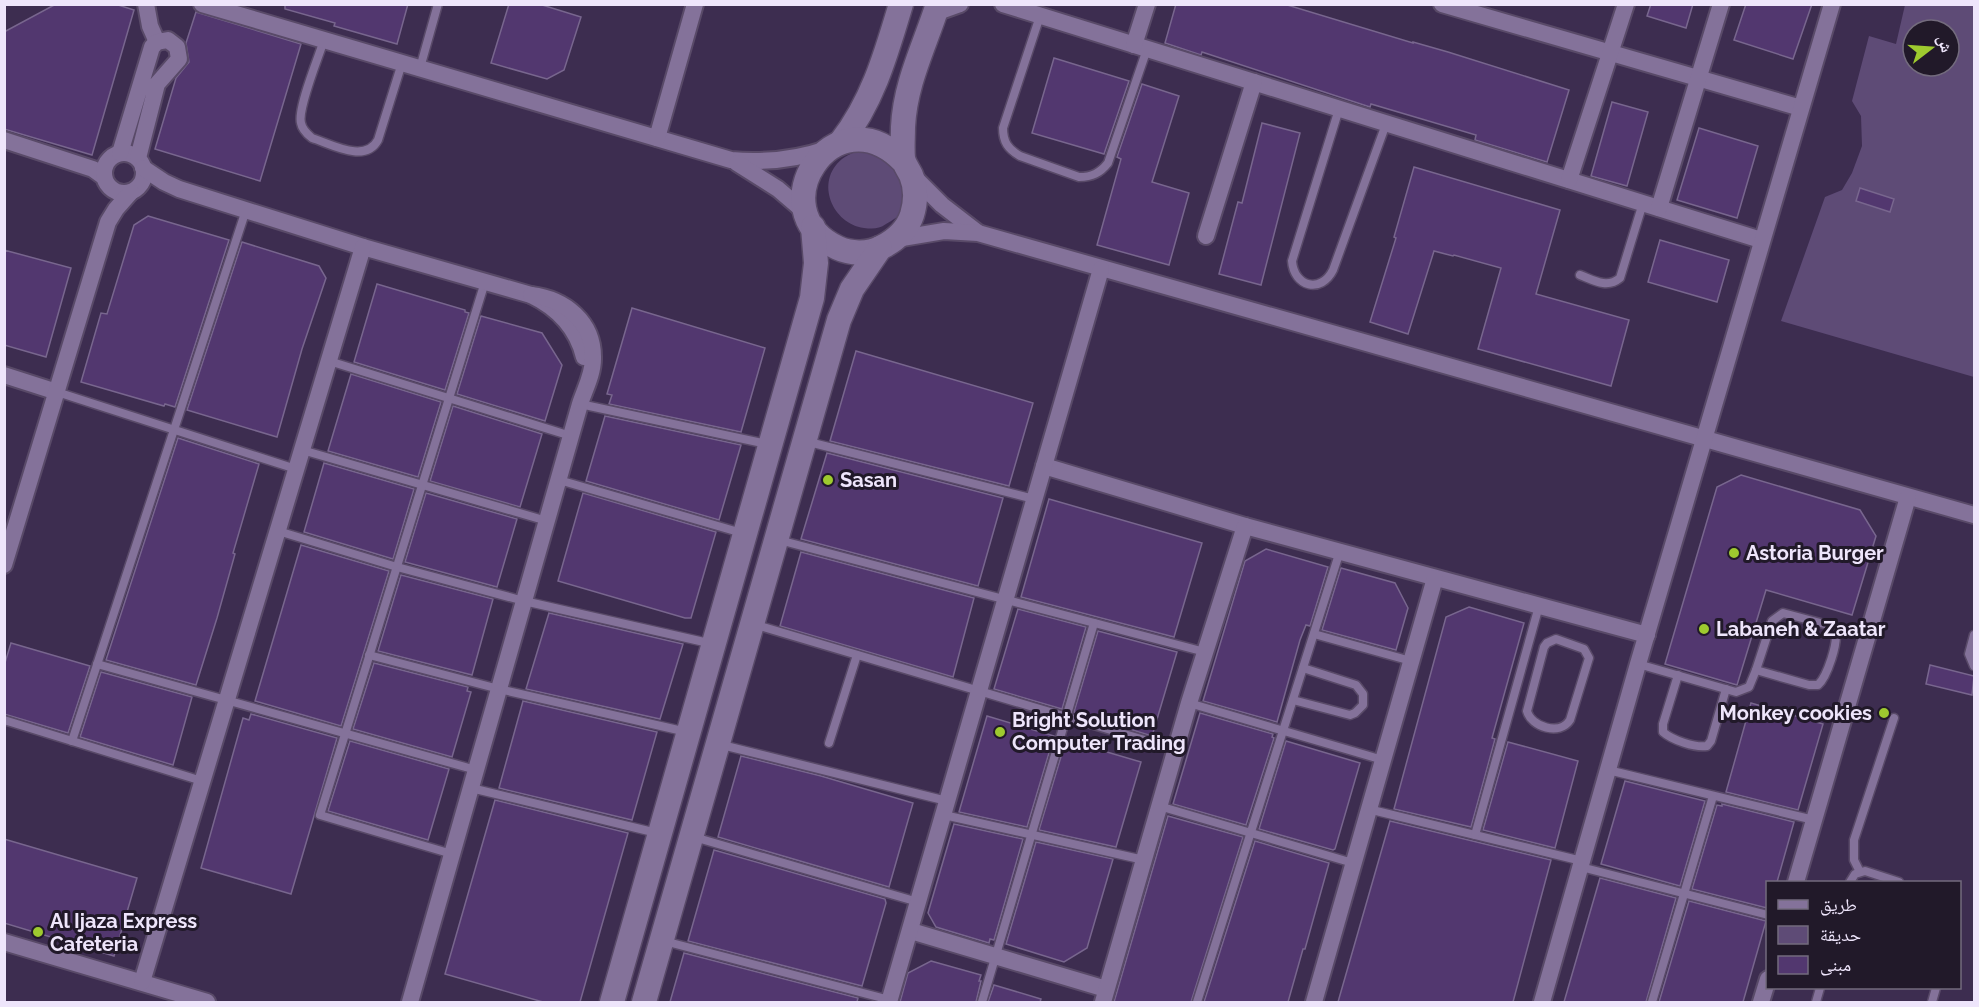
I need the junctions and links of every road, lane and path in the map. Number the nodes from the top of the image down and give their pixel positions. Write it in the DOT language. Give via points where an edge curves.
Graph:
graph roads {
  1 [pos="146,4"];
  2 [pos="202,4"];
  3 [pos="438,4"];
  4 [pos="695,4"];
  5 [pos="901,4"];
  6 [pos="960,4"];
  7 [pos="1003,4"];
  8 [pos="1147,4"];
  9 [pos="1442,4"];
  10 [pos="1626,4"];
  11 [pos="1721,4"];
  12 [pos="1832,4"];
  13 [pos="936,9"];
  14 [pos="1040,16"];
  15 [pos="324,40"];
  16 [pos="157,42"];
  17 [pos="1140,47"];
  18 [pos="1609,53"];
  19 [pos="402,63"];
  20 [pos="420,68"];
  21 [pos="1699,79"];
  22 [pos="1254,82"];
  23 [pos="1801,108"];
  24 [pos="1339,109"];
  25 [pos="1386,123"];
  26 [pos="657,138"];
  27 [pos="4,140"];
  28 [pos="836,145"];
  29 [pos="120,153"];
  30 [pos="731,160"];
  31 [pos="141,163"];
  32 [pos="907,167"];
  33 [pos="105,180"];
  34 [pos="1569,180"];
  35 [pos="179,189"];
  36 [pos="133,191"];
  37 [pos="1651,206"];
  38 [pos="246,210"];
  39 [pos="809,220"];
  40 [pos="108,222"];
  41 [pos="978,233"];
  42 [pos="1206,236"];
  43 [pos="1761,240"];
  44 [pos="888,243"];
  45 [pos="363,247"];
  46 [pos="1101,269"];
  47 [pos="1580,275"];
  48 [pos="485,282"];
  49 [pos="329,361"];
  50 [pos="4,375"];
  51 [pos="57,392"];
  52 [pos="583,396"];
  53 [pos="449,398"];
  54 [pos="174,430"];
  55 [pos="571,436"];
  56 [pos="1705,438"];
  57 [pos="804,441"];
  58 [pos="771,444"];
  59 [pos="302,450"];
  60 [pos="1044,466"];
  61 [pos="296,469"];
  62 [pos="559,480"];
  63 [pos="422,485"];
  64 [pos="1908,497"];
  65 [pos="1034,499"];
  66 [pos="1974,515"];
  67 [pos="547,521"];
  68 [pos="1245,526"];
  69 [pos="278,531"];
  70 [pos="745,534"];
  71 [pos="776,539"];
  72 [pos="1340,551"];
  73 [pos="4,565"];
  74 [pos="397,567"];
  75 [pos="1435,578"];
  76 [pos="1006,600"];
  77 [pos="524,601"];
  78 [pos="1539,606"];
  79 [pos="1094,623"];
  80 [pos="752,624"];
  81 [pos="1314,634"];
  82 [pos="1647,635"];
  83 [pos="1974,635"];
  84 [pos="714,645"];
  85 [pos="1527,648"];
  86 [pos="1205,652"];
  87 [pos="1543,654"];
  88 [pos="369,655"];
  89 [pos="857,655"];
  90 [pos="1411,661"];
  91 [pos="97,664"];
  92 [pos="1638,664"];
  93 [pos="1974,666"];
  94 [pos="1303,668"];
  95 [pos="1756,670"];
  96 [pos="1678,675"];
  97 [pos="499,689"];
  98 [pos="1726,689"];
  99 [pos="980,692"];
  100 [pos="227,700"];
  101 [pos="1293,700"];
  102 [pos="1189,703"];
  103 [pos="1066,717"];
  104 [pos="1894,717"];
  105 [pos="4,720"];
  106 [pos="1283,730"];
  107 [pos="689,732"];
  108 [pos="345,734"];
  109 [pos="72,741"];
  110 [pos="829,743"];
  111 [pos="718,744"];
  112 [pos="1176,749"];
  113 [pos="1383,759"];
  114 [pos="476,770"];
  115 [pos="1608,770"];
  116 [pos="202,781"];
  117 [pos="471,788"];
  118 [pos="1713,796"];
  119 [pos="1159,806"];
  120 [pos="946,808"];
  121 [pos="1368,809"];
  122 [pos="1814,820"];
  123 [pos="693,831"];
  124 [pos="660,833"];
  125 [pos="1251,833"];
  126 [pos="1032,834"];
  127 [pos="1475,835"];
  128 [pos="452,854"];
  129 [pos="1144,860"];
  130 [pos="1353,863"];
  131 [pos="1581,864"];
  132 [pos="1860,872"];
  133 [pos="1796,881"];
  134 [pos="1851,881"];
  135 [pos="1896,881"];
  136 [pos="1684,893"];
  137 [pos="919,902"];
  138 [pos="1766,915"];
  139 [pos="911,931"];
  140 [pos="662,940"];
  141 [pos="4,942"];
  142 [pos="996,956"];
  143 [pos="142,982"];
  144 [pos="1766,987"];
  145 [pos="1104,996"];
  146 [pos="890,1001"];
  147 [pos="207,1002"];
  148 [pos="410,1002"];
  149 [pos="612,1002"];
  150 [pos="644,1002"];
  151 [pos="982,1002"];
  152 [pos="1197,1002"];
  153 [pos="1314,1002"];
  154 [pos="1542,1002"];
  155 [pos="1652,1002"];
  156 [pos="1764,1002"];
  1 -- 16 [label="street"];
  2 -- 15 [label="street"];
  3 -- 20 [label="lane"];
  4 -- 26 [label="street"];
  5 -- 28 [label="main road" via="874,89 854,126"];
  6 -- 13 [label="street"];
  7 -- 14 [label="street"];
  8 -- 17 [label="street"];
  9 -- 18 [label="street"];
  10 -- 18 [label="street"];
  11 -- 21 [label="street"];
  12 -- 23 [label="street"];
  13 -- 32 [label="main road" via="914,68 903,123"];
  14 -- 17 [label="street"];
  14 -- 17 [label="lane" via="1003,137 1012,152 1079,177 1099,173 1108,163"];
  15 -- 19 [label="street"];
  15 -- 19 [label="lane" via="300,123 312,138 355,152 366,151 378,140"];
  16 -- 29 [label="street" via="152,47"];
  16 -- 31 [label="street" via="173,43 179,59 157,84"];
  17 -- 22 [label="street"];
  18 -- 21 [label="street"];
  18 -- 34 [label="street"];
  19 -- 20 [label="street"];
  20 -- 26 [label="street"];
  21 -- 23 [label="street"];
  21 -- 37 [label="street"];
  22 -- 24 [label="street"];
  22 -- 42 [label="street"];
  23 -- 43 [label="street"];
  24 -- 25 [label="street"];
  24 -- 25 [label="lane" via="1292,261 1297,278 1304,283 1313,285 1329,278"];
  25 -- 34 [label="street"];
  26 -- 30 [label="street"];
  27 -- 33 [label="street" via="93,169"];
  28 -- 30 [label="street" via="772,162"];
  28 -- 32 [label="main road" via="861,140 881,144"];
  28 -- 39 [label="main road" via="820,155 807,176 803,201"];
  29 -- 31 [label="street" via="127,153"];
  29 -- 33 [label="street" via="109,159 103,171"];
  30 -- 39 [label="street" via="778,189"];
  31 -- 35 [label="street"];
  31 -- 36 [label="street" via="143,180"];
  32 -- 41 [label="street" via="942,205"];
  32 -- 44 [label="main road" via="915,187 912,215 905,228"];
  33 -- 36 [label="street" via="114,191"];
  33 -- 40 [label="street"];
  34 -- 37 [label="street"];
  35 -- 36 [label="street"];
  35 -- 38 [label="street"];
  36 -- 40 [label="street"];
  37 -- 43 [label="street"];
  37 -- 47 [label="lane" via="1620,278 1606,284"];
  38 -- 45 [label="street"];
  38 -- 54 [label="lane"];
  39 -- 44 [label="main road" via="821,237 843,250 868,252"];
  39 -- 58 [label="main road" via="816,263 812,298"];
  40 -- 51 [label="street"];
  41 -- 44 [label="street" via="936,232"];
  41 -- 46 [label="street"];
  43 -- 56 [label="street"];
  44 -- 57 [label="main road" via="860,275 845,304"];
  45 -- 48 [label="street"];
  45 -- 49 [label="street"];
  46 -- 56 [label="street"];
  46 -- 60 [label="street"];
  48 -- 52 [label="street" via="531,296 553,308 574,332 585,363"];
  48 -- 53 [label="lane"];
  49 -- 53 [label="lane"];
  49 -- 59 [label="street"];
  50 -- 51 [label="street"];
  51 -- 54 [label="lane"];
  51 -- 73 [label="street"];
  52 -- 55 [label="street"];
  52 -- 58 [label="lane"];
  53 -- 55 [label="lane"];
  53 -- 63 [label="lane"];
  54 -- 61 [label="lane"];
  54 -- 91 [label="lane"];
  55 -- 62 [label="street"];
  56 -- 64 [label="street"];
  56 -- 82 [label="street"];
  57 -- 65 [label="lane"];
  57 -- 71 [label="main road"];
  58 -- 70 [label="main road"];
  59 -- 61 [label="street"];
  59 -- 63 [label="lane"];
  60 -- 65 [label="street"];
  60 -- 68 [label="street"];
  61 -- 69 [label="street"];
  62 -- 67 [label="street"];
  62 -- 70 [label="lane"];
  63 -- 67 [label="lane"];
  63 -- 74 [label="lane"];
  64 -- 66 [label="street"];
  64 -- 122 [label="street"];
  65 -- 76 [label="street"];
  67 -- 77 [label="street"];
  68 -- 72 [label="street"];
  68 -- 86 [label="street"];
  69 -- 74 [label="lane"];
  69 -- 100 [label="street"];
  70 -- 84 [label="main road"];
  71 -- 76 [label="lane"];
  71 -- 80 [label="main road"];
  72 -- 75 [label="street"];
  72 -- 81 [label="lane"];
  74 -- 77 [label="lane"];
  74 -- 88 [label="lane"];
  75 -- 78 [label="street"];
  75 -- 90 [label="street"];
  76 -- 79 [label="lane"];
  76 -- 99 [label="street"];
  77 -- 84 [label="lane"];
  77 -- 97 [label="street"];
  78 -- 82 [label="street"];
  78 -- 85 [label="lane"];
  79 -- 86 [label="lane"];
  79 -- 103 [label="lane"];
  80 -- 89 [label="lane"];
  80 -- 111 [label="main road"];
  81 -- 90 [label="lane"];
  81 -- 94 [label="lane"];
  82 -- 92 [label="street"];
  83 -- 93 [label="lane" via="1969,654"];
  84 -- 107 [label="main road"];
  85 -- 87 [label="lane"];
  85 -- 127 [label="lane"];
  86 -- 102 [label="street"];
  87 -- 87 [label="lane" via="1527,711 1534,722 1564,728 1589,658 1584,650 1556,639 1547,643"];
  88 -- 97 [label="lane"];
  88 -- 108 [label="lane"];
  89 -- 99 [label="lane"];
  89 -- 110 [label="lane"];
  90 -- 113 [label="street"];
  91 -- 100 [label="lane"];
  91 -- 109 [label="lane"];
  92 -- 96 [label="lane"];
  92 -- 115 [label="street"];
  94 -- 101 [label="lane"];
  94 -- 101 [label="lane" via="1356,685 1363,694 1363,705 1350,715"];
  95 -- 95 [label="lane" via="1772,621 1779,615 1788,613 1828,625 1836,634 1824,679 1818,685"];
  95 -- 98 [label="lane" via="1745,690"];
  96 -- 98 [label="lane"];
  96 -- 98 [label="lane" via="1662,728 1666,735 1700,747 1712,741"];
  97 -- 107 [label="lane"];
  97 -- 114 [label="street"];
  99 -- 103 [label="lane"];
  99 -- 120 [label="street"];
  100 -- 108 [label="lane"];
  100 -- 116 [label="street"];
  101 -- 106 [label="lane"];
  102 -- 106 [label="lane"];
  102 -- 112 [label="street"];
  103 -- 112 [label="lane"];
  103 -- 126 [label="lane"];
  104 -- 132 [label="lane" via="1854,840 1854,860"];
  105 -- 109 [label="lane"];
  106 -- 113 [label="lane"];
  106 -- 125 [label="lane"];
  107 -- 123 [label="main road" via="699,737 703,746 689,795"];
  107 -- 124 [label="main road"];
  108 -- 114 [label="lane"];
  108 -- 128 [label="lane" via="320,815"];
  109 -- 116 [label="lane"];
  111 -- 120 [label="lane"];
  111 -- 123 [label="main road"];
  112 -- 119 [label="street"];
  113 -- 121 [label="street"];
  114 -- 117 [label="street"];
  115 -- 118 [label="lane"];
  115 -- 131 [label="street"];
  116 -- 143 [label="street"];
  117 -- 124 [label="lane"];
  117 -- 128 [label="street"];
  118 -- 122 [label="lane"];
  118 -- 136 [label="lane"];
  119 -- 125 [label="lane"];
  119 -- 129 [label="street"];
  120 -- 126 [label="lane"];
  120 -- 137 [label="street"];
  121 -- 127 [label="lane"];
  121 -- 130 [label="street"];
  122 -- 133 [label="street"];
  123 -- 137 [label="lane"];
  123 -- 140 [label="main road"];
  124 -- 149 [label="main road"];
  125 -- 130 [label="lane"];
  125 -- 152 [label="lane"];
  126 -- 129 [label="lane"];
  126 -- 142 [label="lane"];
  127 -- 131 [label="lane"];
  128 -- 148 [label="street"];
  129 -- 145 [label="street"];
  130 -- 153 [label="street"];
  131 -- 136 [label="lane"];
  131 -- 154 [label="street"];
  132 -- 134 [label="lane"];
  132 -- 135 [label="lane"];
  136 -- 138 [label="lane"];
  136 -- 155 [label="lane"];
  137 -- 139 [label="street"];
  139 -- 142 [label="street"];
  139 -- 146 [label="street"];
  140 -- 146 [label="lane"];
  140 -- 150 [label="main road"];
  141 -- 143 [label="street"];
  142 -- 145 [label="street"];
  142 -- 151 [label="lane"];
  143 -- 147 [label="street"];
  144 -- 156 [label="street"];
}
